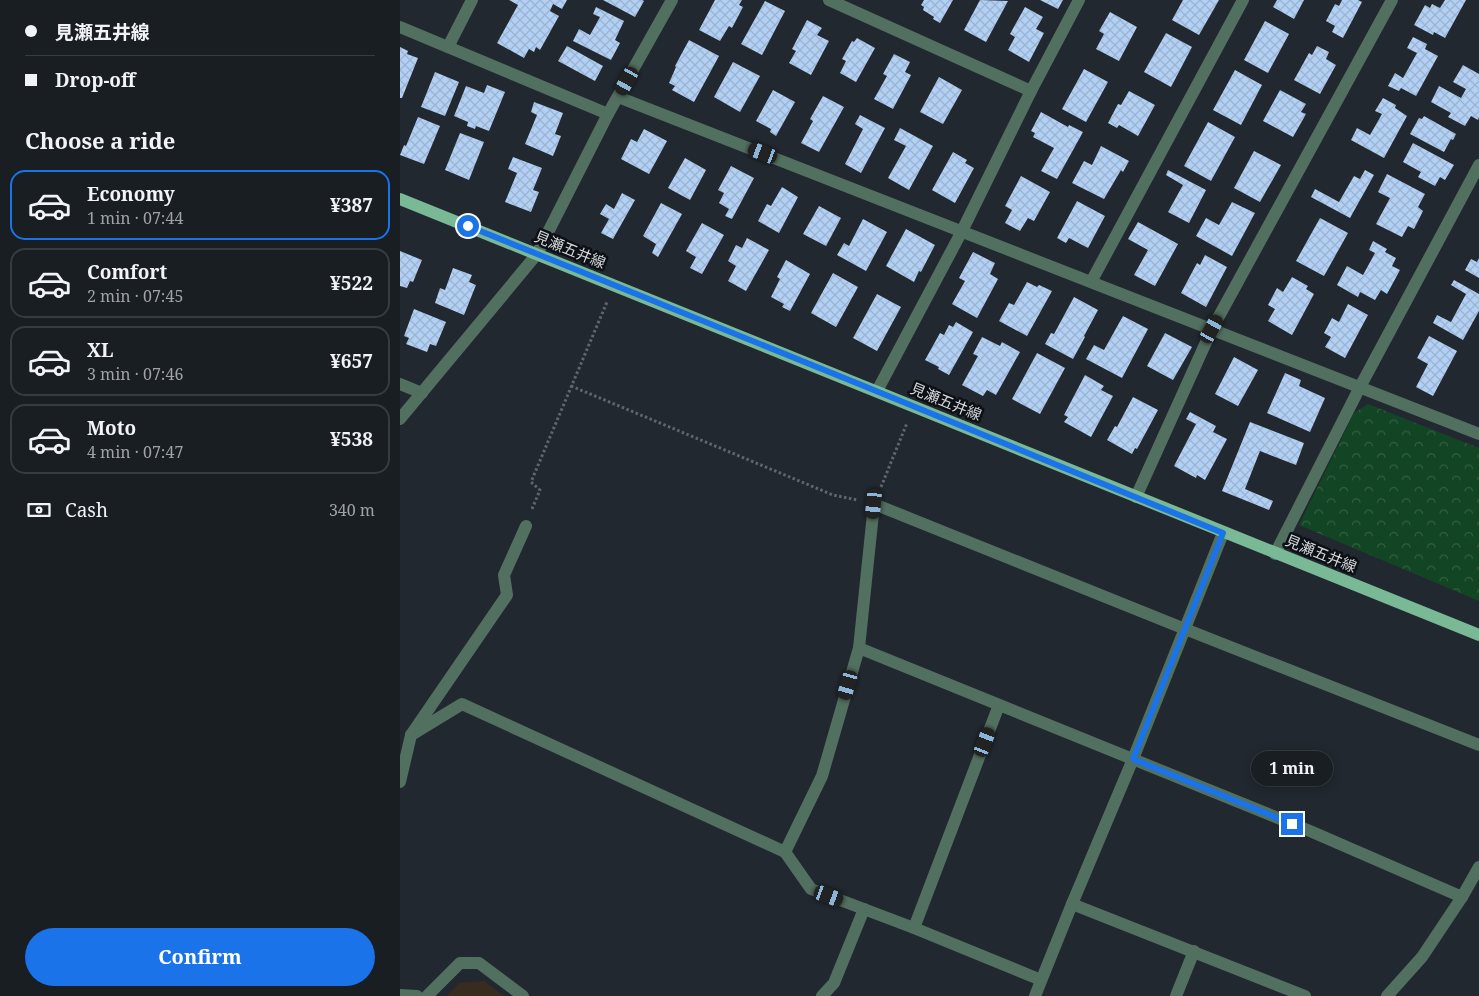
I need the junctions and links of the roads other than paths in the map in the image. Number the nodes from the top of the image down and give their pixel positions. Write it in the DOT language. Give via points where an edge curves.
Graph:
graph roads {
  1 [pos="472,0"];
  2 [pos="672,0"];
  3 [pos="829,0"];
  4 [pos="1079,0"];
  5 [pos="1243,0"];
  6 [pos="1392,0"];
  7 [pos="400,27"];
  8 [pos="448,47"];
  9 [pos="1031,91"];
  10 [pos="618,97"];
  11 [pos="608,114"];
  12 [pos="1479,165"];
  13 [pos="400,199"];
  14 [pos="962,231"];
  15 [pos="537,254"];
  16 [pos="1091,282"];
  17 [pos="1212,329"];
  18 [pos="400,384"];
  19 [pos="1360,387"];
  20 [pos="877,391"];
  21 [pos="422,393"];
  22 [pos="400,419"];
  23 [pos="1479,434"];
  24 [pos="1136,497"];
  25 [pos="526,526"];
  26 [pos="1223,533"];
  27 [pos="1275,554"];
  28 [pos="1184,629"];
  29 [pos="1479,635"];
  30 [pos="859,648"];
  31 [pos="999,705"];
  32 [pos="406,733"];
  33 [pos="1479,745"];
  34 [pos="1133,759"];
  35 [pos="400,782"];
  36 [pos="784,852"];
  37 [pos="1479,867"];
  38 [pos="1462,897"];
  39 [pos="1072,904"];
  40 [pos="864,909"];
  41 [pos="914,928"];
  42 [pos="1194,952"];
  43 [pos="1041,980"];
  44 [pos="400,995"];
  45 [pos="417,996"];
  46 [pos="427,996"];
  47 [pos="523,996"];
  48 [pos="822,996"];
  49 [pos="1035,996"];
  50 [pos="1176,996"];
  51 [pos="1305,996"];
  52 [pos="1387,996"];
  1 -- 8 [label="street"];
  2 -- 10 [label="street"];
  3 -- 9 [label="street"];
  4 -- 9 [label="street"];
  5 -- 16 [label="street"];
  6 -- 17 [label="street"];
  7 -- 8 [label="street"];
  8 -- 11 [label="street"];
  9 -- 14 [label="street"];
  10 -- 11 [label="street"];
  10 -- 14 [label="street"];
  11 -- 15 [label="street"];
  12 -- 19 [label="street"];
  13 -- 15 [label="main road, 見瀬五井線"];
  14 -- 16 [label="street"];
  14 -- 20 [label="street"];
  15 -- 20 [label="main road, 見瀬五井線"];
  15 -- 21 [label="street"];
  16 -- 17 [label="street"];
  17 -- 19 [label="street"];
  17 -- 24 [label="street"];
  18 -- 21 [label="street"];
  19 -- 23 [label="street"];
  19 -- 27 [label="street"];
  20 -- 24 [label="main road, 見瀬五井線"];
  21 -- 22 [label="street"];
  24 -- 26 [label="main road, 見瀬五井線"];
  25 -- 32 [label="street" via="504,575 507,595"];
  26 -- 27 [label="main road, 見瀬五井線"];
  26 -- 28 [label="street"];
  27 -- 29 [label="main road, 見瀬五井線"];
  28 -- 30 [label="street" via="874,504"];
  28 -- 33 [label="street"];
  28 -- 34 [label="street"];
  30 -- 31 [label="street"];
  30 -- 36 [label="street" via="822,776"];
  31 -- 34 [label="street"];
  31 -- 41 [label="street"];
  32 -- 35 [label="street"];
  32 -- 36 [label="street" via="462,704"];
  34 -- 38 [label="street"];
  34 -- 39 [label="street"];
  36 -- 40 [label="street" via="811,889"];
  37 -- 38 [label="street"];
  38 -- 52 [label="street" via="1422,957"];
  39 -- 42 [label="street"];
  39 -- 43 [label="street"];
  40 -- 41 [label="street"];
  40 -- 48 [label="street" via="834,983"];
  41 -- 43 [label="street"];
  42 -- 50 [label="street"];
  42 -- 51 [label="street"];
  43 -- 49 [label="street"];
  44 -- 45 [label="street"];
  46 -- 47 [label="street" via="460,962 479,962"];
}
